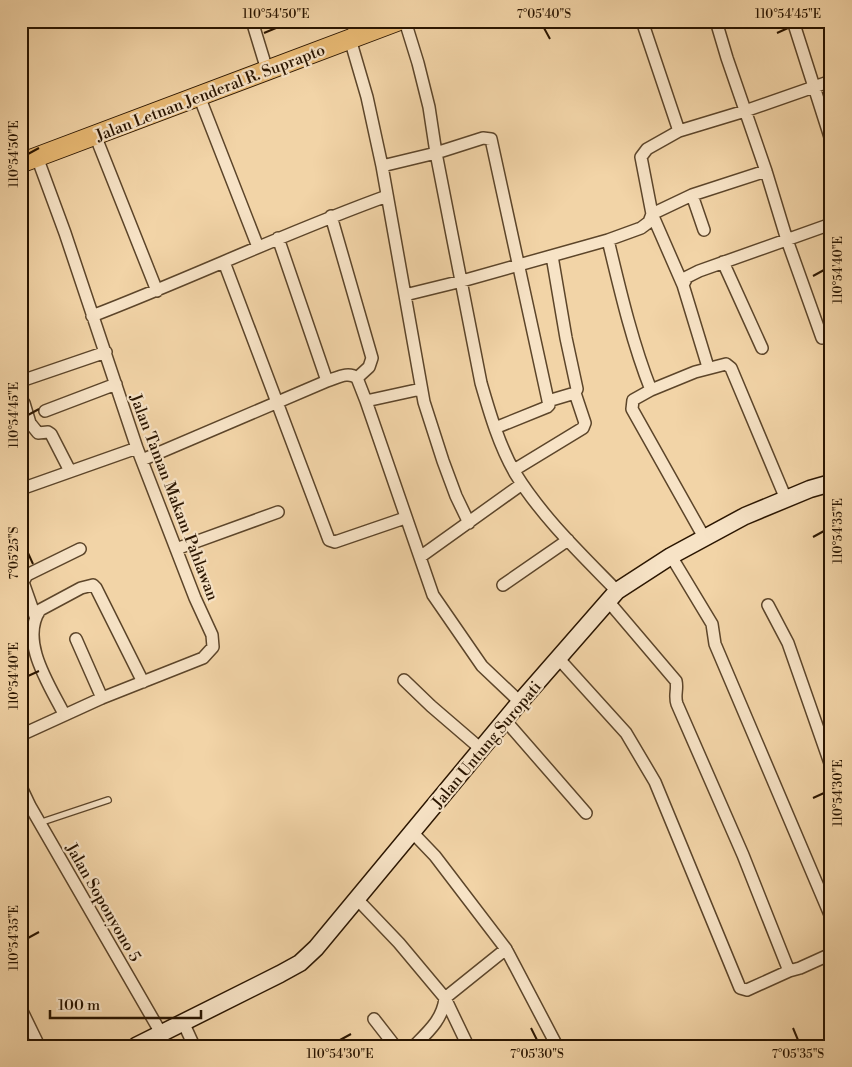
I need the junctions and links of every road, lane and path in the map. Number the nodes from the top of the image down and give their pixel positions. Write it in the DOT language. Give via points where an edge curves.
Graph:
graph roads {
  1 [pos="252,21"];
  2 [pos="398,21"];
  3 [pos="404,21"];
  4 [pos="642,21"];
  5 [pos="716,21"];
  6 [pos="793,21"];
  7 [pos="353,32"];
  8 [pos="267,70"];
  9 [pos="831,80"];
  10 [pos="813,87"];
  11 [pos="199,96"];
  12 [pos="745,111"];
  13 [pos="679,132"];
  14 [pos="95,135"];
  15 [pos="831,140"];
  16 [pos="436,153"];
  17 [pos="29,160"];
  18 [pos="382,166"];
  19 [pos="766,171"];
  20 [pos="692,195"];
  21 [pos="387,196"];
  22 [pos="652,214"];
  23 [pos="331,216"];
  24 [pos="831,224"];
  25 [pos="704,230"];
  26 [pos="278,238"];
  27 [pos="608,240"];
  28 [pos="788,240"];
  29 [pos="258,247"];
  30 [pos="552,256"];
  31 [pos="224,262"];
  32 [pos="723,262"];
  33 [pos="518,265"];
  34 [pos="462,281"];
  35 [pos="683,285"];
  36 [pos="157,291"];
  37 [pos="405,295"];
  38 [pos="92,316"];
  39 [pos="822,338"];
  40 [pos="762,348"];
  41 [pos="106,352"];
  42 [pos="708,367"];
  43 [pos="357,378"];
  44 [pos="27,379"];
  45 [pos="328,381"];
  46 [pos="116,384"];
  47 [pos="421,389"];
  48 [pos="651,390"];
  49 [pos="575,393"];
  50 [pos="21,401"];
  51 [pos="366,401"];
  52 [pos="548,401"];
  53 [pos="277,403"];
  54 [pos="45,412"];
  55 [pos="495,428"];
  56 [pos="137,448"];
  57 [pos="142,460"];
  58 [pos="514,470"];
  59 [pos="70,471"];
  60 [pos="831,483"];
  61 [pos="522,484"];
  62 [pos="21,490"];
  63 [pos="786,499"];
  64 [pos="278,512"];
  65 [pos="405,518"];
  66 [pos="469,523"];
  67 [pos="705,538"];
  68 [pos="568,540"];
  69 [pos="80,548"];
  70 [pos="176,549"];
  71 [pos="671,556"];
  72 [pos="420,558"];
  73 [pos="503,585"];
  74 [pos="612,596"];
  75 [pos="768,606"];
  76 [pos="26,607"];
  77 [pos="35,616"];
  78 [pos="76,639"];
  79 [pos="559,659"];
  80 [pos="404,680"];
  81 [pos="143,682"];
  82 [pos="102,698"];
  83 [pos="520,702"];
  84 [pos="64,714"];
  85 [pos="505,720"];
  86 [pos="21,735"];
  87 [pos="481,749"];
  88 [pos="831,766"];
  89 [pos="21,787"];
  90 [pos="108,800"];
  91 [pos="26,808"];
  92 [pos="586,814"];
  93 [pos="40,823"];
  94 [pos="412,832"];
  95 [pos="357,899"];
  96 [pos="831,917"];
  97 [pos="506,949"];
  98 [pos="831,954"];
  99 [pos="789,971"];
  100 [pos="445,998"];
  101 [pos="21,1009"];
  102 [pos="374,1019"];
  103 [pos="184,1022"];
  104 [pos="161,1033"];
  105 [pos="39,1046"];
  106 [pos="136,1046"];
  107 [pos="194,1046"];
  108 [pos="395,1046"];
  109 [pos="414,1046"];
  110 [pos="468,1046"];
  111 [pos="557,1046"];
  1 -- 8 [label="street"];
  2 -- 7 [label="main road, Jalan Letnan Jenderal R. Suprapto"];
  3 -- 16 [label="street" via="429,107"];
  4 -- 13 [label="street"];
  5 -- 12 [label="street"];
  6 -- 10 [label="street"];
  7 -- 8 [label="main road, Jalan Letnan Jenderal R. Suprapto"];
  7 -- 18 [label="street"];
  8 -- 11 [label="main road, Jalan Letnan Jenderal R. Suprapto"];
  9 -- 10 [label="street"];
  10 -- 12 [label="street"];
  10 -- 15 [label="street"];
  11 -- 14 [label="main road, Jalan Letnan Jenderal R. Suprapto"];
  11 -- 29 [label="street"];
  12 -- 13 [label="street"];
  12 -- 19 [label="street"];
  13 -- 22 [label="street" via="647,149 641,157"];
  14 -- 17 [label="main road, Jalan Letnan Jenderal R. Suprapto"];
  14 -- 36 [label="street"];
  16 -- 18 [label="street"];
  16 -- 33 [label="street" via="483,138 490,139"];
  16 -- 34 [label="street"];
  17 -- 38 [label="street, Jalan Taman Makam Pahlawan" via="65,233"];
  18 -- 21 [label="street"];
  19 -- 20 [label="street"];
  19 -- 28 [label="street"];
  20 -- 22 [label="street"];
  20 -- 25 [label="street"];
  21 -- 23 [label="street"];
  21 -- 37 [label="street"];
  22 -- 27 [label="street" via="642,228"];
  22 -- 35 [label="street"];
  23 -- 26 [label="street"];
  23 -- 43 [label="street" via="372,358 369,367"];
  24 -- 28 [label="street"];
  26 -- 29 [label="street"];
  26 -- 45 [label="street"];
  27 -- 30 [label="street"];
  27 -- 48 [label="street"];
  28 -- 32 [label="street"];
  28 -- 39 [label="street"];
  29 -- 31 [label="street"];
  30 -- 33 [label="street"];
  30 -- 49 [label="street" via="577,389"];
  31 -- 36 [label="street"];
  31 -- 53 [label="street"];
  32 -- 35 [label="street" via="687,277"];
  32 -- 40 [label="street"];
  33 -- 34 [label="street"];
  33 -- 52 [label="street"];
  34 -- 37 [label="street"];
  34 -- 55 [label="street" via="481,383"];
  35 -- 42 [label="street"];
  36 -- 38 [label="street"];
  37 -- 47 [label="street"];
  38 -- 41 [label="street, Jalan Taman Makam Pahlawan"];
  41 -- 44 [label="street"];
  41 -- 46 [label="street, Jalan Taman Makam Pahlawan"];
  42 -- 48 [label="street"];
  42 -- 63 [label="street" via="726,364 731,368"];
  43 -- 45 [label="street" via="344,375"];
  43 -- 51 [label="street"];
  45 -- 53 [label="street"];
  46 -- 54 [label="street"];
  46 -- 56 [label="street, Jalan Taman Makam Pahlawan"];
  47 -- 51 [label="street"];
  47 -- 66 [label="street" via="443,461"];
  48 -- 67 [label="street" via="633,400 632,409"];
  49 -- 52 [label="street"];
  49 -- 58 [label="street" via="585,422 583,428"];
  50 -- 59 [label="street" via="38,433 51,434"];
  51 -- 65 [label="street"];
  52 -- 55 [label="street" via="547,407"];
  53 -- 57 [label="street"];
  53 -- 65 [label="street" via="329,540 335,542"];
  55 -- 58 [label="street"];
  56 -- 57 [label="street, Jalan Taman Makam Pahlawan"];
  56 -- 59 [label="street"];
  57 -- 70 [label="street, Jalan Taman Makam Pahlawan"];
  58 -- 61 [label="street"];
  59 -- 62 [label="street"];
  60 -- 63 [label="main road, Jalan Untung Suropati"];
  61 -- 66 [label="street"];
  61 -- 68 [label="street"];
  63 -- 67 [label="main road, Jalan Untung Suropati"];
  64 -- 70 [label="street"];
  65 -- 72 [label="street"];
  66 -- 72 [label="street"];
  67 -- 71 [label="main road, Jalan Untung Suropati"];
  68 -- 73 [label="street"];
  68 -- 74 [label="street"];
  69 -- 76 [label="street" via="24,578"];
  70 -- 81 [label="street, Jalan Taman Makam Pahlawan" via="212,635 213,647 203,658"];
  71 -- 74 [label="main road, Jalan Untung Suropati"];
  71 -- 96 [label="street" via="712,624 715,644"];
  72 -- 83 [label="street" via="433,594 460,636 482,666"];
  74 -- 79 [label="main road, Jalan Untung Suropati"];
  74 -- 99 [label="street" via="676,681 678,704"];
  75 -- 88 [label="street" via="788,643"];
  76 -- 77 [label="street"];
  77 -- 81 [label="street" via="46,606 93,585"];
  77 -- 84 [label="street" via="32,639 37,660"];
  78 -- 82 [label="street"];
  79 -- 83 [label="main road, Jalan Untung Suropati"];
  79 -- 99 [label="street" via="626,733 638,751 655,782 740,988 748,990"];
  80 -- 87 [label="street"];
  81 -- 82 [label="street, Jalan Taman Makam Pahlawan"];
  82 -- 84 [label="street, Jalan Taman Makam Pahlawan"];
  83 -- 85 [label="main road, Jalan Untung Suropati"];
  84 -- 86 [label="street, Jalan Taman Makam Pahlawan"];
  85 -- 87 [label="main road, Jalan Untung Suropati"];
  85 -- 92 [label="street"];
  87 -- 94 [label="main road, Jalan Untung Suropati"];
  89 -- 91 [label="street, Jalan Soponyono 5"];
  90 -- 93 [label="lane"];
  91 -- 93 [label="street, Jalan Soponyono 5"];
  93 -- 104 [label="street, Jalan Soponyono 5"];
  94 -- 95 [label="main road, Jalan Untung Suropati"];
  94 -- 97 [label="street" via="435,856"];
  95 -- 100 [label="street"];
  95 -- 103 [label="main road, Jalan Untung Suropati" via="300,962"];
  97 -- 100 [label="street"];
  97 -- 111 [label="street"];
  98 -- 99 [label="street"];
  100 -- 109 [label="street" via="442,1014"];
  100 -- 110 [label="street"];
  101 -- 105 [label="street"];
  102 -- 108 [label="street"];
  103 -- 104 [label="main road, Jalan Untung Suropati"];
  103 -- 107 [label="street"];
  104 -- 106 [label="main road, Jalan Untung Suropati"];
}
